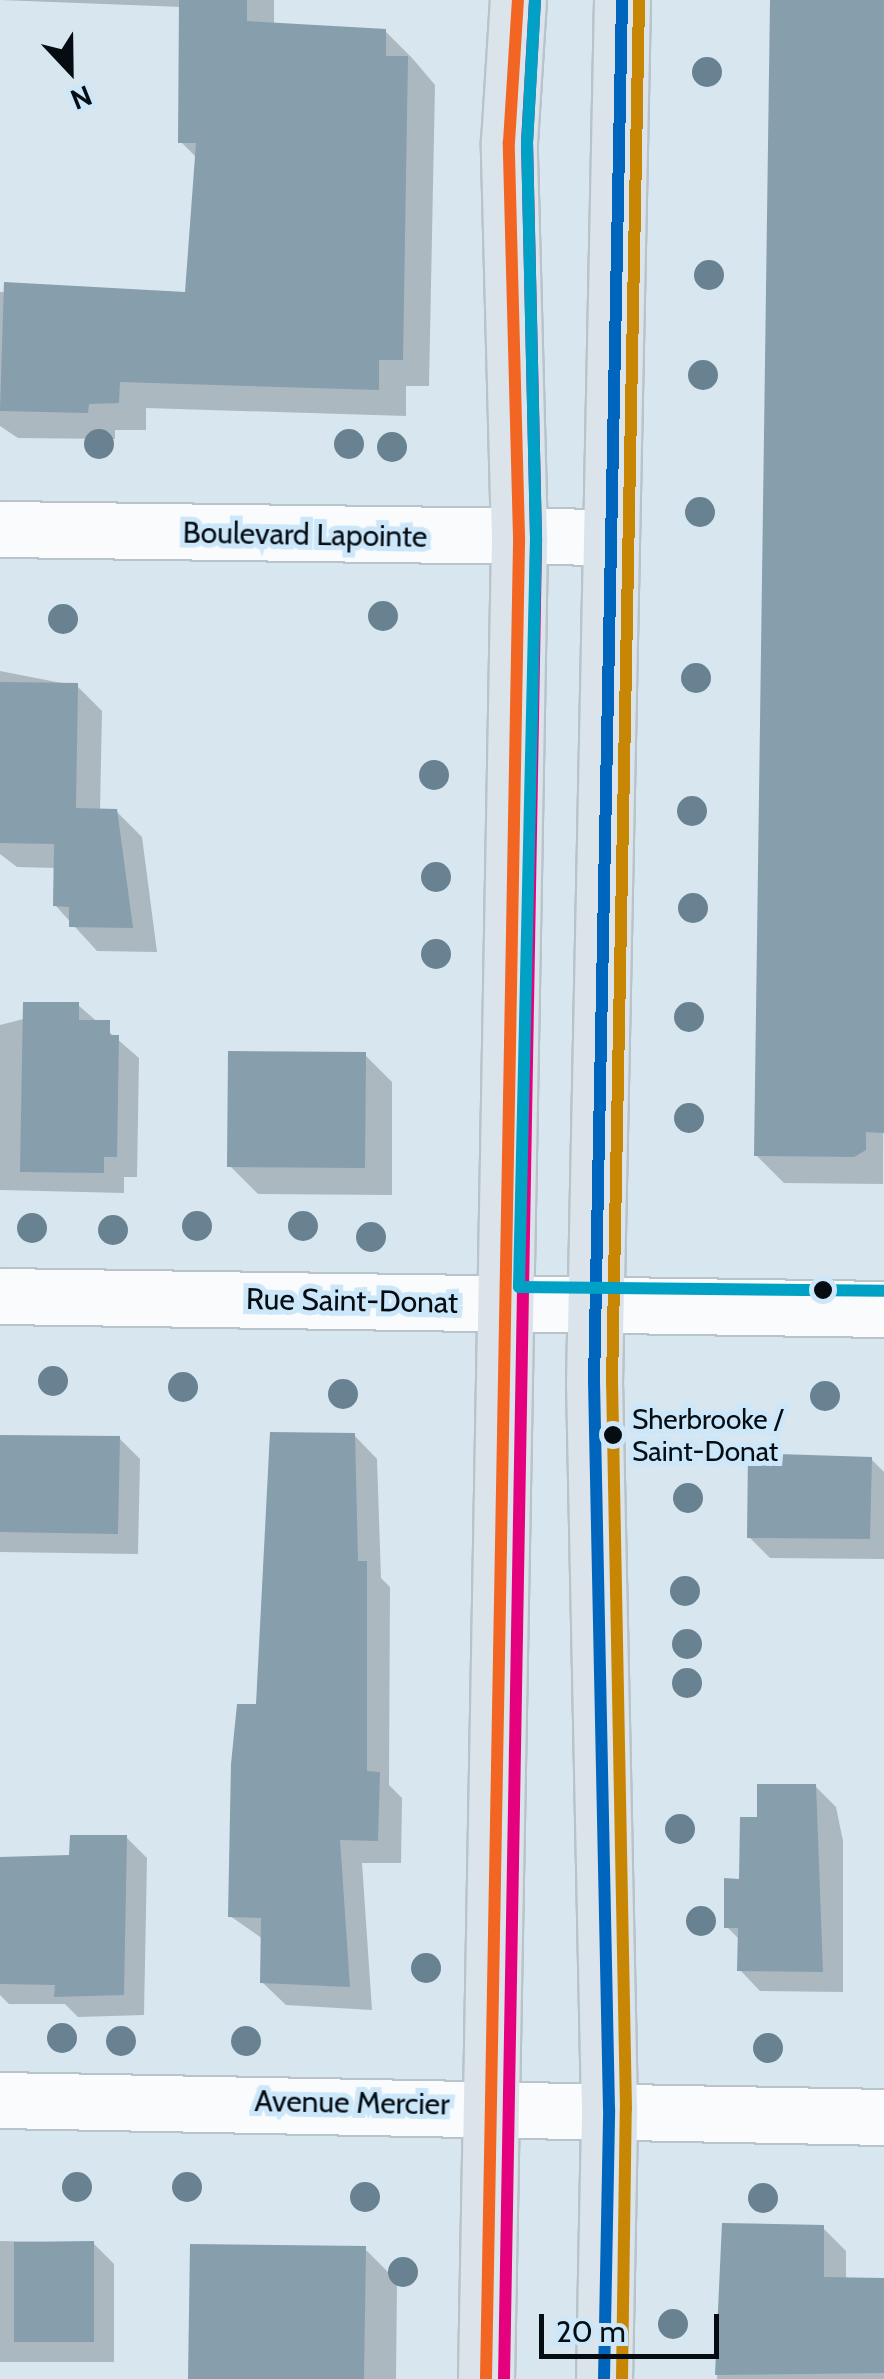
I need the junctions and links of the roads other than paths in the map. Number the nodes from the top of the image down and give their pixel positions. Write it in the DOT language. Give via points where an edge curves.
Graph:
graph roads {
  1 [pos="518,0"];
  2 [pos="622,0"];
  3 [pos="0,529"];
  4 [pos="611,537"];
  5 [pos="519,538"];
  6 [pos="0,1296"];
  7 [pos="500,1304"];
  8 [pos="596,1308"];
  9 [pos="884,1310"];
  10 [pos="0,2100"];
  11 [pos="484,2105"];
  12 [pos="609,2109"];
  13 [pos="884,2116"];
  14 [pos="486,2379"];
  15 [pos="604,2379"];
  1 -- 5 [label="main road" via="509,142"];
  2 -- 4 [label="main road"];
  3 -- 5 [label="street, Boulevard Lapointe"];
  4 -- 5 [label="street, Boulevard Lapointe"];
  4 -- 8 [label="main road"];
  5 -- 7 [label="main road"];
  6 -- 7 [label="street, Rue Saint-Donat"];
  7 -- 8 [label="street, Rue Saint-Donat"];
  7 -- 11 [label="main road"];
  8 -- 9 [label="street, Rue Saint-Donat"];
  8 -- 12 [label="main road"];
  10 -- 11 [label="street, Avenue Mercier"];
  11 -- 12 [label="street, Avenue Mercier"];
  11 -- 14 [label="main road"];
  12 -- 13 [label="street, Avenue Mercier"];
  12 -- 15 [label="main road"];
}
